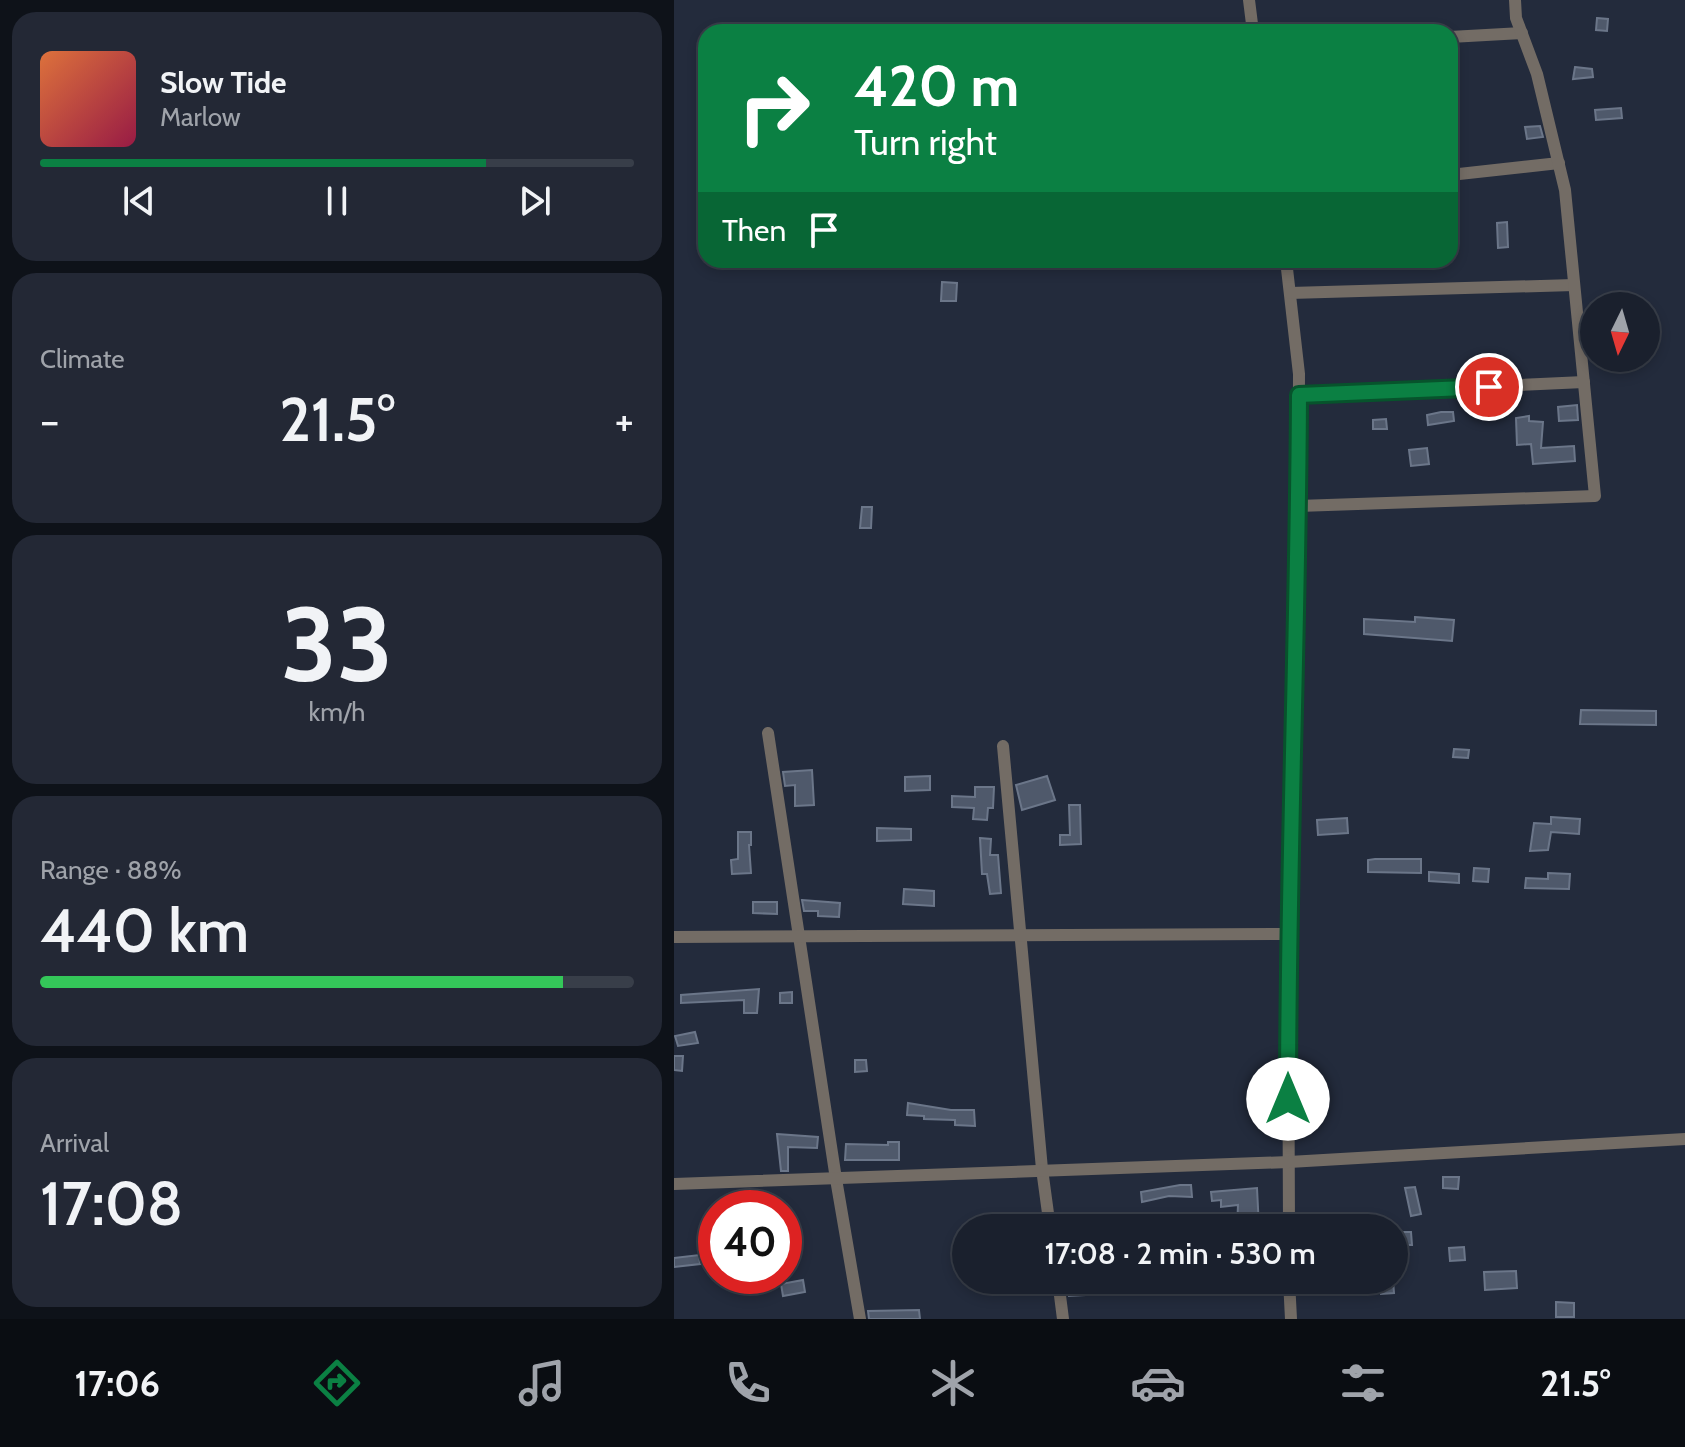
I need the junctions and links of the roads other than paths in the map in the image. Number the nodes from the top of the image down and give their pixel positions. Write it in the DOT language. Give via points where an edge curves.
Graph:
graph roads {
  1 [pos="1249,0"];
  2 [pos="1515,0"];
  3 [pos="1252,24"];
  4 [pos="1522,33"];
  5 [pos="1458,37"];
  6 [pos="1559,163"];
  7 [pos="1458,174"];
  8 [pos="1287,268"];
  9 [pos="1574,285"];
  10 [pos="1290,293"];
  11 [pos="1584,382"];
  12 [pos="1299,395"];
  13 [pos="1298,506"];
  14 [pos="768,733"];
  15 [pos="1003,746"];
  16 [pos="1289,934"];
  17 [pos="1019,935"];
  18 [pos="674,937"];
  19 [pos="799,937"];
  20 [pos="1685,1139"];
  21 [pos="1289,1162"];
  22 [pos="1042,1169"];
  23 [pos="836,1179"];
  24 [pos="674,1184"];
  25 [pos="1048,1214"];
  26 [pos="1289,1214"];
  27 [pos="1060,1294"];
  28 [pos="1290,1294"];
  29 [pos="860,1319"];
  30 [pos="1063,1319"];
  31 [pos="1291,1319"];
  1 -- 3 [label="street"];
  2 -- 4 [label="street"];
  4 -- 5 [label="street"];
  4 -- 6 [label="street"];
  6 -- 7 [label="street"];
  6 -- 9 [label="street"];
  8 -- 10 [label="street"];
  9 -- 10 [label="street"];
  9 -- 11 [label="street"];
  10 -- 12 [label="street"];
  11 -- 12 [label="street"];
  11 -- 13 [label="street" via="1595,496"];
  12 -- 13 [label="street"];
  13 -- 16 [label="street"];
  14 -- 19 [label="street"];
  15 -- 17 [label="street"];
  16 -- 17 [label="street"];
  16 -- 21 [label="street"];
  17 -- 19 [label="street"];
  17 -- 22 [label="street"];
  18 -- 19 [label="street"];
  19 -- 23 [label="street"];
  20 -- 21 [label="street"];
  21 -- 22 [label="street"];
  21 -- 26 [label="street"];
  22 -- 23 [label="street"];
  22 -- 25 [label="street"];
  23 -- 24 [label="street"];
  23 -- 29 [label="street"];
  27 -- 30 [label="street"];
  28 -- 31 [label="street"];
}
